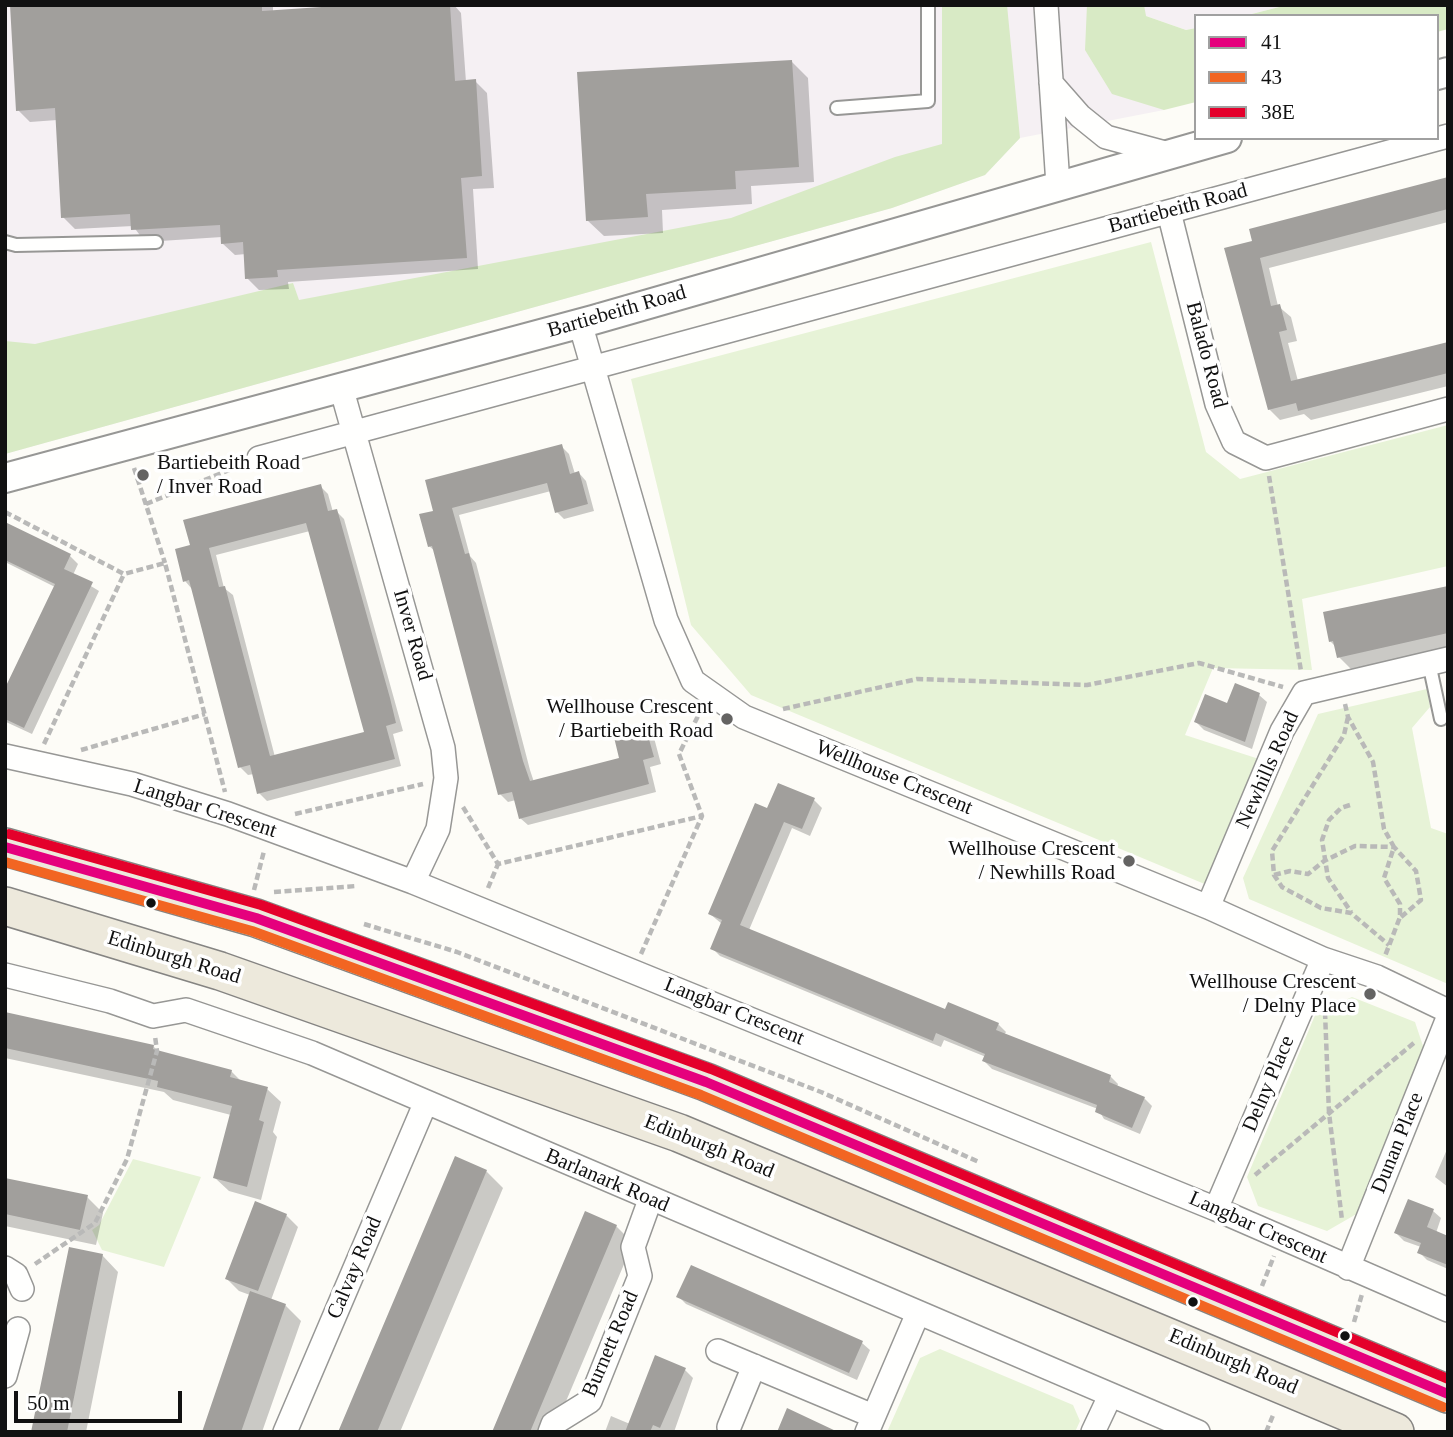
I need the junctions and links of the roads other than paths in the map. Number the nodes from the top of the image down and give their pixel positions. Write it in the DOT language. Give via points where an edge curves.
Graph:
graph roads {
  1 [pos="928,5"];
  2 [pos="1046,5"];
  3 [pos="1051,83"];
  4 [pos="837,108"];
  5 [pos="1220,140"];
  6 [pos="1433,140"];
  7 [pos="1169,154"];
  8 [pos="1058,185"];
  9 [pos="1169,212"];
  10 [pos="5,242"];
  11 [pos="156,242"];
  12 [pos="580,323"];
  13 [pos="593,366"];
  14 [pos="341,387"];
  15 [pos="1448,410"];
  16 [pos="355,431"];
  17 [pos="259,458"];
  18 [pos="5,478"];
  19 [pos="1438,661"];
  20 [pos="1440,719"];
  21 [pos="5,756"];
  22 [pos="5,847"];
  23 [pos="413,882"];
  24 [pos="5,906"];
  25 [pos="1208,907"];
  26 [pos="1322,959"];
  27 [pos="5,975"];
  28 [pos="1448,1011"];
  29 [pos="1448,1018"];
  30 [pos="425,1104"];
  31 [pos="650,1200"];
  32 [pos="1216,1209"];
  33 [pos="1358,1272"];
  34 [pos="1448,1310"];
  35 [pos="918,1313"];
  36 [pos="18,1329"];
  37 [pos="718,1351"];
  38 [pos="754,1366"];
  39 [pos="5,1376"];
  40 [pos="1448,1394"];
  41 [pos="1110,1396"];
  42 [pos="870,1424"];
  43 [pos="729,1427"];
  44 [pos="285,1432"];
  45 [pos="550,1432"];
  46 [pos="1093,1432"];
  47 [pos="1198,1432"];
  48 [pos="1395,1432"];
  1 -- 4 [label="lane" via="928,101"];
  2 -- 3 [label="street"];
  3 -- 7 [label="street" via="1105,137"];
  3 -- 8 [label="street"];
  5 -- 7 [label="street, Bartiebeith Road"];
  6 -- 9 [label="street, Bartiebeith Road"];
  7 -- 8 [label="street, Bartiebeith Road"];
  8 -- 12 [label="street, Bartiebeith Road"];
  9 -- 13 [label="street, Bartiebeith Road"];
  9 -- 15 [label="street, Balado Road" via="1217,404 1234,442 1266,458"];
  10 -- 11 [label="lane"];
  12 -- 13 [label="street, Wellhouse Crescent"];
  12 -- 14 [label="street, Bartiebeith Road"];
  13 -- 16 [label="street, Bartiebeith Road"];
  13 -- 25 [label="street, Wellhouse Crescent" via="666,620 694,681 744,717"];
  14 -- 16 [label="street, Inver Road"];
  14 -- 18 [label="street, Bartiebeith Road"];
  16 -- 17 [label="street, Bartiebeith Road"];
  16 -- 23 [label="street, Inver Road" via="443,748 446,778 438,830"];
  19 -- 20 [label="lane"];
  19 -- 25 [label="street, Newhills Road" via="1304,693 1282,731"];
  21 -- 23 [label="street, Langbar Crescent" via="132,784"];
  22 -- 40 [label="main road" via="256,918 706,1082"];
  23 -- 32 [label="street, Langbar Crescent"];
  24 -- 48 [label="main road, Edinburgh Road" via="220,971 679,1133"];
  25 -- 26 [label="street, Wellhouse Crescent"];
  26 -- 28 [label="street, Wellhouse Crescent" via="1377,977"];
  26 -- 32 [label="street, Delny Place"];
  27 -- 30 [label="street, Barlanark Road" via="153,1016 186,1010 312,1054"];
  29 -- 33 [label="street, Dunan Place"];
  30 -- 31 [label="street, Barlanark Road"];
  30 -- 44 [label="street, Calvay Road"];
  31 -- 35 [label="street, Barlanark Road"];
  31 -- 45 [label="street, Burnett Road" via="633,1247 640,1276 590,1401 553,1424"];
  32 -- 33 [label="street, Langbar Crescent"];
  33 -- 34 [label="street, Langbar Crescent"];
  35 -- 41 [label="street, Barlanark Road"];
  35 -- 42 [label="street"];
  36 -- 39 [label="street"];
  37 -- 38 [label="street"];
  38 -- 42 [label="street"];
  38 -- 43 [label="street"];
  41 -- 46 [label="street"];
  41 -- 47 [label="street, Barlanark Road"];
}
